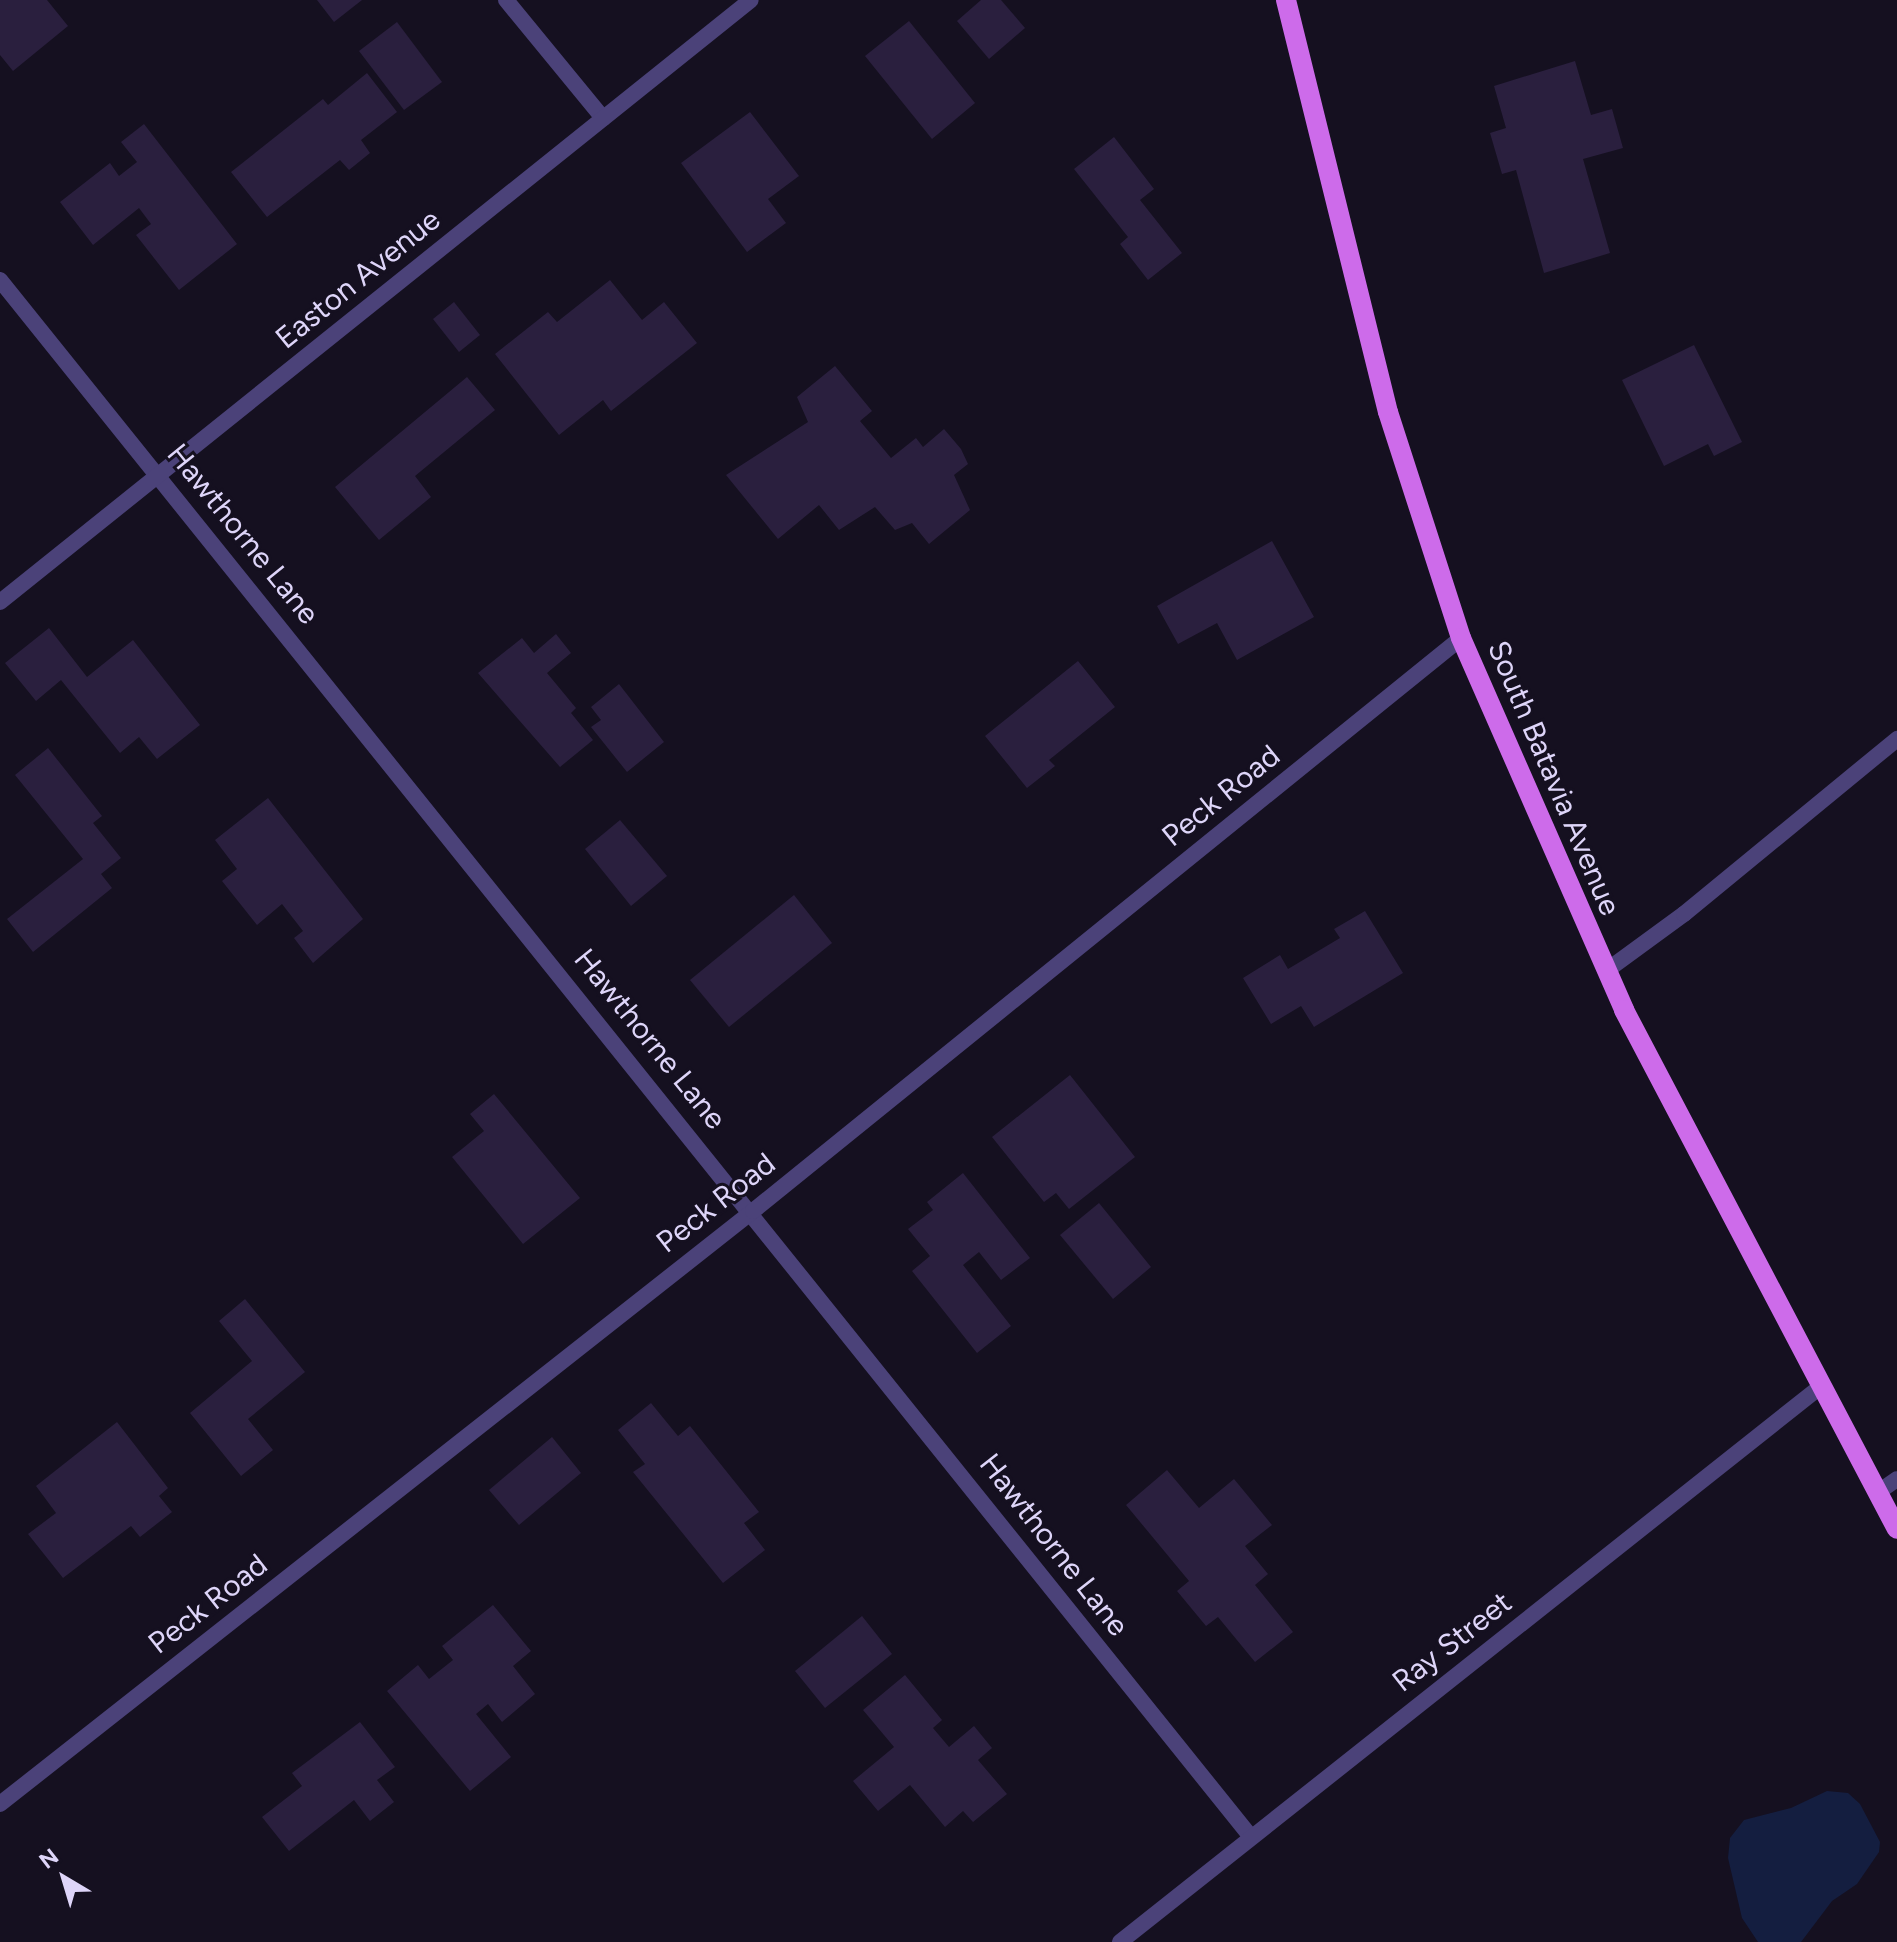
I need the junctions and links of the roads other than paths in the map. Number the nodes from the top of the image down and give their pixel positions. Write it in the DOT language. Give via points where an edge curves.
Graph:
graph roads {
  1 [pos="506,0"];
  2 [pos="751,0"];
  3 [pos="1286,0"];
  4 [pos="603,118"];
  5 [pos="0,280"];
  6 [pos="159,475"];
  7 [pos="0,602"];
  8 [pos="1461,638"];
  9 [pos="1897,739"];
  10 [pos="1606,971"];
  11 [pos="753,1211"];
  12 [pos="1820,1387"];
  13 [pos="1897,1479"];
  14 [pos="1877,1493"];
  15 [pos="1897,1529"];
  16 [pos="0,1804"];
  17 [pos="1251,1837"];
  18 [pos="1120,1942"];
  1 -- 4 [label="street"];
  2 -- 4 [label="street, Easton Avenue"];
  3 -- 8 [label="main road, South Batavia Avenue" via="1388,412"];
  4 -- 6 [label="street, Easton Avenue"];
  5 -- 6 [label="street, Hawthorne Lane"];
  6 -- 7 [label="street, Easton Avenue"];
  6 -- 11 [label="street, Hawthorne Lane"];
  8 -- 10 [label="main road, South Batavia Avenue"];
  8 -- 11 [label="street, Peck Road"];
  9 -- 10 [label="street" via="1684,914"];
  10 -- 12 [label="main road, South Batavia Avenue"];
  11 -- 16 [label="street, Peck Road"];
  11 -- 17 [label="street, Hawthorne Lane"];
  12 -- 14 [label="main road, South Batavia Avenue"];
  12 -- 17 [label="street, Ray Street"];
  13 -- 14 [label="street"];
  14 -- 15 [label="main road, South Batavia Avenue"];
  17 -- 18 [label="street, Ray Street"];
}
